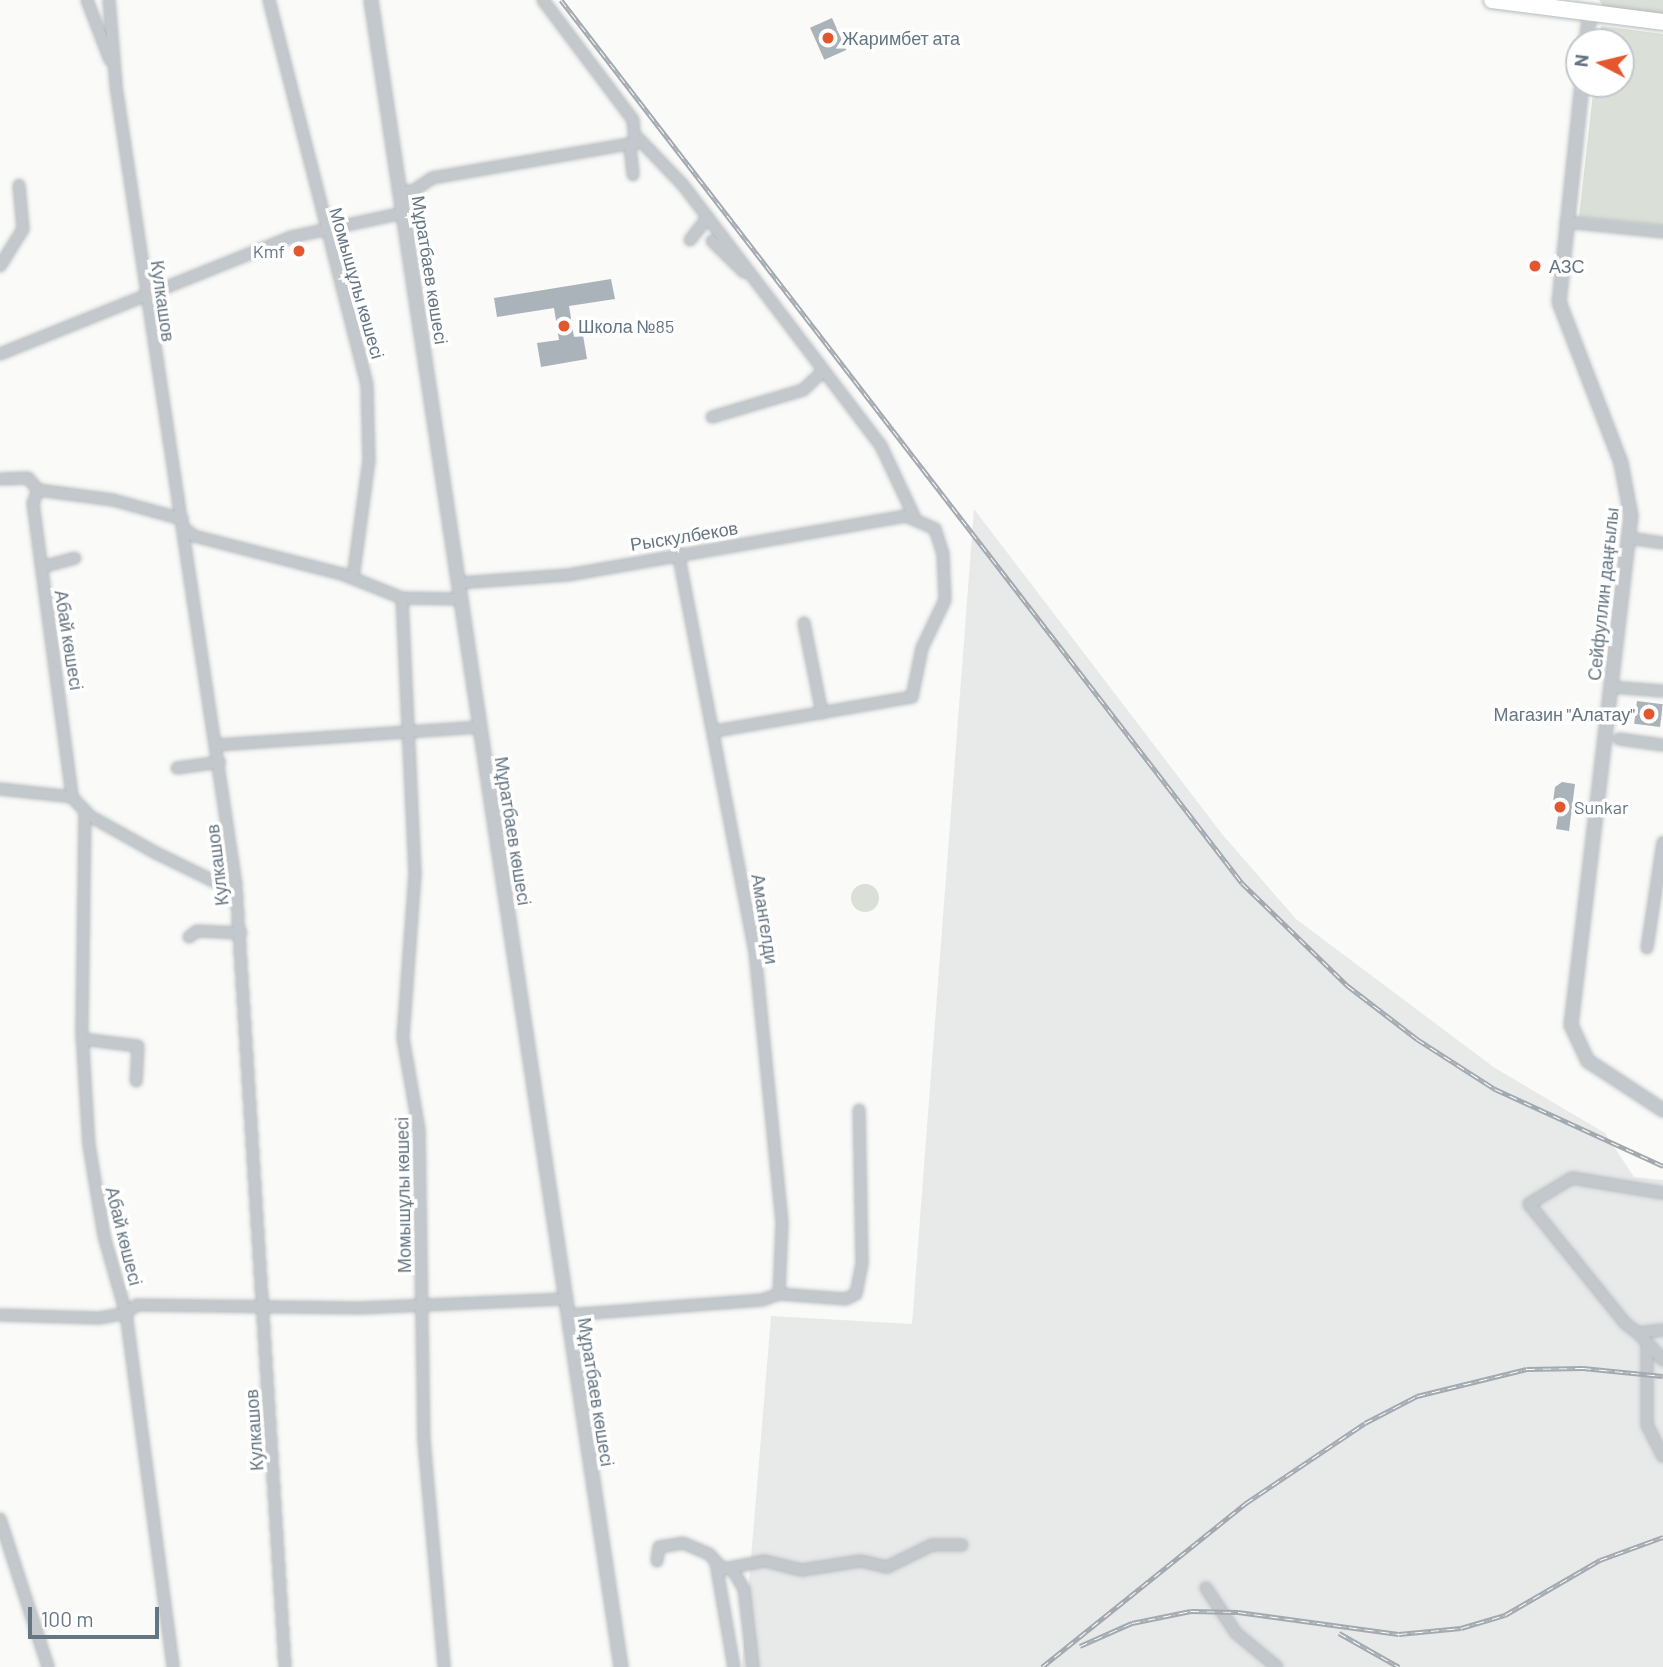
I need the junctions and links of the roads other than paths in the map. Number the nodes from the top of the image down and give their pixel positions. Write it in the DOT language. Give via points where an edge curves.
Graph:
graph roads {
  1 [pos="88,0"];
  2 [pos="109,0"];
  3 [pos="268,0"];
  4 [pos="371,0"];
  5 [pos="543,0"];
  6 [pos="1492,0"];
  7 [pos="1590,6"];
  8 [pos="1663,22"];
  9 [pos="1588,28"];
  10 [pos="113,67"];
  11 [pos="1580,98"];
  12 [pos="638,138"];
  13 [pos="630,146"];
  14 [pos="633,175"];
  15 [pos="19,186"];
  16 [pos="401,192"];
  17 [pos="403,213"];
  18 [pos="708,217"];
  19 [pos="1566,222"];
  20 [pos="325,228"];
  21 [pos="1663,232"];
  22 [pos="690,240"];
  23 [pos="712,241"];
  24 [pos="0,266"];
  25 [pos="751,276"];
  26 [pos="146,292"];
  27 [pos="0,354"];
  28 [pos="821,373"];
  29 [pos="712,417"];
  30 [pos="0,479"];
  31 [pos="38,490"];
  32 [pos="914,516"];
  33 [pos="183,523"];
  34 [pos="1628,538"];
  35 [pos="1663,542"];
  36 [pos="678,552"];
  37 [pos="75,558"];
  38 [pos="42,567"];
  39 [pos="353,578"];
  40 [pos="459,583"];
  41 [pos="402,597"];
  42 [pos="462,599"];
  43 [pos="804,623"];
  44 [pos="1611,687"];
  45 [pos="1663,691"];
  46 [pos="822,713"];
  47 [pos="480,727"];
  48 [pos="409,730"];
  49 [pos="716,731"];
  50 [pos="1619,739"];
  51 [pos="218,745"];
  52 [pos="1663,745"];
  53 [pos="220,762"];
  54 [pos="177,768"];
  55 [pos="0,789"];
  56 [pos="72,797"];
  57 [pos="85,810"];
  58 [pos="1663,842"];
  59 [pos="236,885"];
  60 [pos="241,933"];
  61 [pos="189,937"];
  62 [pos="1647,948"];
  63 [pos="82,1039"];
  64 [pos="136,1081"];
  65 [pos="859,1110"];
  66 [pos="1663,1110"];
  67 [pos="1663,1193"];
  68 [pos="779,1294"];
  69 [pos="564,1299"];
  70 [pos="261,1303"];
  71 [pos="421,1306"];
  72 [pos="126,1313"];
  73 [pos="0,1315"];
  74 [pos="566,1315"];
  75 [pos="1663,1331"];
  76 [pos="1638,1333"];
  77 [pos="1647,1346"];
  78 [pos="1663,1360"];
  79 [pos="1663,1456"];
  80 [pos="0,1519"];
  81 [pos="962,1545"];
  82 [pos="657,1561"];
  83 [pos="716,1563"];
  84 [pos="732,1569"];
  85 [pos="1206,1588"];
  86 [pos="48,1667"];
  87 [pos="173,1667"];
  88 [pos="285,1667"];
  89 [pos="444,1667"];
  90 [pos="621,1667"];
  91 [pos="734,1667"];
  92 [pos="753,1667"];
  93 [pos="1277,1667"];
  1 -- 10 [label="street, Кулкашов"];
  2 -- 10 [label="street, Кулкашов"];
  3 -- 20 [label="street, Момышұлы көшесі"];
  4 -- 16 [label="street, Мұратбаев көшесі"];
  5 -- 12 [label="street" via="633,120"];
  6 -- 7 [label="main road"];
  7 -- 8 [label="main road"];
  7 -- 9 [label="street"];
  10 -- 26 [label="street, Кулкашов"];
  11 -- 19 [label="street, Сейфуллин даңғылы"];
  12 -- 13 [label="street"];
  12 -- 18 [label="street"];
  13 -- 14 [label="street"];
  13 -- 16 [label="street" via="432,178 413,191"];
  15 -- 24 [label="street" via="23,229"];
  16 -- 17 [label="street, Мұратбаев көшесі"];
  17 -- 20 [label="street"];
  17 -- 40 [label="street, Мұратбаев көшесі"];
  18 -- 22 [label="street"];
  18 -- 25 [label="street"];
  19 -- 21 [label="street"];
  19 -- 34 [label="street, Сейфуллин даңғылы" via="1561,313 1628,484"];
  20 -- 26 [label="street"];
  20 -- 39 [label="street, Момышұлы көшесі" via="367,385 369,460"];
  23 -- 25 [label="street"];
  25 -- 28 [label="street"];
  26 -- 27 [label="street"];
  26 -- 33 [label="street, Кулкашов"];
  28 -- 29 [label="street" via="803,390"];
  28 -- 32 [label="street" via="881,446"];
  30 -- 31 [label="street" via="28,478"];
  31 -- 33 [label="street" via="113,500"];
  31 -- 38 [label="street, Абай көшесі" via="33,503"];
  32 -- 36 [label="street, Рыскулбеков"];
  32 -- 46 [label="street" via="939,537 946,590 922,648 918,686 908,700"];
  33 -- 39 [label="street" via="194,536"];
  33 -- 51 [label="street, Кулкашов"];
  34 -- 35 [label="street"];
  34 -- 44 [label="street, Сейфуллин даңғылы"];
  36 -- 40 [label="street, Рыскулбеков" via="568,575"];
  36 -- 49 [label="street, Амангелди"];
  37 -- 38 [label="street"];
  38 -- 56 [label="street, Абай көшесі"];
  39 -- 41 [label="street"];
  40 -- 42 [label="street, Мұратбаев көшесі"];
  41 -- 42 [label="street"];
  41 -- 48 [label="street, Момышұлы көшесі"];
  42 -- 47 [label="street, Мұратбаев көшесі"];
  43 -- 46 [label="street"];
  44 -- 45 [label="street"];
  44 -- 66 [label="street, Сейфуллин даңғылы" via="1571,1010 1572,1037 1588,1061"];
  46 -- 49 [label="street"];
  47 -- 48 [label="street"];
  47 -- 69 [label="street, Мұратбаев көшесі"];
  48 -- 51 [label="street"];
  48 -- 71 [label="street, Момышұлы көшесі" via="415,874 403,1038 419,1130"];
  49 -- 68 [label="street, Амангелди" via="764,1027 782,1223"];
  50 -- 52 [label="street"];
  51 -- 53 [label="street, Кулкашов"];
  53 -- 54 [label="street"];
  53 -- 59 [label="street, Кулкашов"];
  55 -- 56 [label="street"];
  56 -- 57 [label="street"];
  57 -- 59 [label="street" via="200,875"];
  57 -- 63 [label="street, Абай көшесі"];
  58 -- 62 [label="street"];
  59 -- 60 [label="street, Кулкашов"];
  60 -- 61 [label="street" via="197,931"];
  60 -- 70 [label="street, Кулкашов"];
  63 -- 64 [label="street" via="138,1045"];
  63 -- 72 [label="street, Абай көшесі" via="96,1193"];
  65 -- 68 [label="street" via="860,1286 851,1297"];
  67 -- 76 [label="street" via="1572,1178 1529,1204"];
  68 -- 74 [label="street" via="762,1300"];
  69 -- 71 [label="street"];
  69 -- 74 [label="street, Мұратбаев көшесі"];
  70 -- 71 [label="street"];
  70 -- 72 [label="street" via="136,1305"];
  70 -- 88 [label="street, Кулкашов"];
  71 -- 89 [label="street, Момышұлы көшесі" via="425,1441"];
  72 -- 73 [label="street" via="99,1318"];
  72 -- 87 [label="street, Абай көшесі"];
  74 -- 90 [label="street, Мұратбаев көшесі"];
  75 -- 76 [label="street"];
  76 -- 77 [label="street"];
  77 -- 78 [label="street"];
  77 -- 79 [label="street" via="1647,1425"];
  80 -- 86 [label="street"];
  81 -- 84 [label="street" via="932,1545 887,1567 861,1560 802,1570 765,1561"];
  82 -- 83 [label="street" via="659,1547 683,1543 709,1553"];
  83 -- 84 [label="street"];
  83 -- 91 [label="street"];
  84 -- 92 [label="street" via="744,1589"];
  85 -- 93 [label="street" via="1236,1633"];
}
